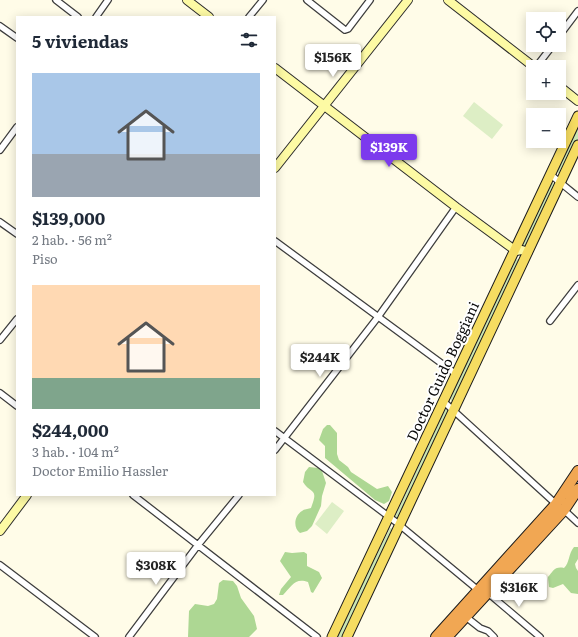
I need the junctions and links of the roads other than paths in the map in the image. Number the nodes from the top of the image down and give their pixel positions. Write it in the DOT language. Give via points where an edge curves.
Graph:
graph roads {
  1 [pos="56,0"];
  2 [pos="108,0"];
  3 [pos="187,0"];
  4 [pos="263,0"];
  5 [pos="307,0"];
  6 [pos="370,0"];
  7 [pos="408,0"];
  8 [pos="448,0"];
  9 [pos="578,11"];
  10 [pos="77,16"];
  11 [pos="97,16"];
  12 [pos="208,16"];
  13 [pos="250,16"];
  14 [pos="0,26"];
  15 [pos="566,27"];
  16 [pos="16,37"];
  17 [pos="547,52"];
  18 [pos="526,60"];
  19 [pos="541,60"];
  20 [pos="276,69"];
  21 [pos="566,92"];
  22 [pos="578,101"];
  23 [pos="324,106"];
  24 [pos="578,116"];
  25 [pos="16,128"];
  26 [pos="578,145"];
  27 [pos="0,150"];
  28 [pos="276,167"];
  29 [pos="551,175"];
  30 [pos="561,182"];
  31 [pos="578,197"];
  32 [pos="456,207"];
  33 [pos="0,222"];
  34 [pos="16,233"];
  35 [pos="276,242"];
  36 [pos="516,251"];
  37 [pos="527,255"];
  38 [pos="578,285"];
  39 [pos="378,317"];
  40 [pos="16,320"];
  41 [pos="550,321"];
  42 [pos="0,340"];
  43 [pos="456,374"];
  44 [pos="0,393"];
  45 [pos="443,401"];
  46 [pos="16,405"];
  47 [pos="453,410"];
  48 [pos="276,432"];
  49 [pos="285,438"];
  50 [pos="276,449"];
  51 [pos="578,470"];
  52 [pos="578,489"];
  53 [pos="26,496"];
  54 [pos="134,496"];
  55 [pos="238,496"];
  56 [pos="560,507"];
  57 [pos="389,516"];
  58 [pos="578,523"];
  59 [pos="400,525"];
  60 [pos="0,531"];
  61 [pos="198,545"];
  62 [pos="0,565"];
  63 [pos="483,591"];
  64 [pos="466,617"];
  65 [pos="453,635"];
  66 [pos="95,637"];
  67 [pos="129,637"];
  68 [pos="317,637"];
  69 [pos="332,637"];
  70 [pos="347,637"];
  71 [pos="436,637"];
  72 [pos="494,637"];
  73 [pos="540,637"];
  1 -- 10 [label="street"];
  2 -- 11 [label="street"];
  3 -- 12 [label="street"];
  4 -- 13 [label="street"];
  5 -- 6 [label="street" via="346,30"];
  7 -- 23 [label="street"];
  8 -- 18 [label="street"];
  9 -- 15 [label="street"];
  14 -- 16 [label="street"];
  17 -- 19 [label="street"];
  20 -- 23 [label="street"];
  21 -- 22 [label="street"];
  23 -- 28 [label="street"];
  23 -- 32 [label="street"];
  24 -- 29 [label="main road, Doctor Guido Boggiani"];
  25 -- 27 [label="street"];
  26 -- 30 [label="main road, Doctor Guido Boggiani"];
  29 -- 30 [label="street"];
  29 -- 36 [label="main road, Doctor Guido Boggiani"];
  30 -- 31 [label="street"];
  30 -- 37 [label="main road, Doctor Guido Boggiani"];
  32 -- 36 [label="street"];
  32 -- 39 [label="street"];
  33 -- 34 [label="street"];
  35 -- 39 [label="street"];
  36 -- 37 [label="street" via="519,256"];
  36 -- 43 [label="main road, Doctor Guido Boggiani"];
  37 -- 47 [label="main road, Doctor Guido Boggiani"];
  38 -- 41 [label="street"];
  39 -- 43 [label="street"];
  39 -- 49 [label="street"];
  40 -- 42 [label="street"];
  43 -- 45 [label="main road, Doctor Guido Boggiani"];
  44 -- 46 [label="street"];
  45 -- 47 [label="street"];
  45 -- 57 [label="main road, Doctor Guido Boggiani"];
  47 -- 56 [label="street"];
  47 -- 59 [label="main road, Doctor Guido Boggiani"];
  48 -- 49 [label="street"];
  49 -- 50 [label="street"];
  49 -- 57 [label="street"];
  51 -- 56 [label="highway"];
  52 -- 56 [label="highway"];
  53 -- 60 [label="street"];
  54 -- 61 [label="street"];
  55 -- 61 [label="street"];
  56 -- 58 [label="street"];
  56 -- 63 [label="highway"];
  57 -- 59 [label="street"];
  57 -- 69 [label="main road, Doctor Guido Boggiani"];
  59 -- 63 [label="street"];
  59 -- 70 [label="main road, Doctor Guido Boggiani"];
  61 -- 67 [label="street"];
  61 -- 68 [label="street"];
  62 -- 66 [label="street"];
  63 -- 64 [label="highway"];
  63 -- 71 [label="highway"];
  63 -- 73 [label="street"];
  64 -- 65 [label="highway"];
  64 -- 72 [label="street"];
}
